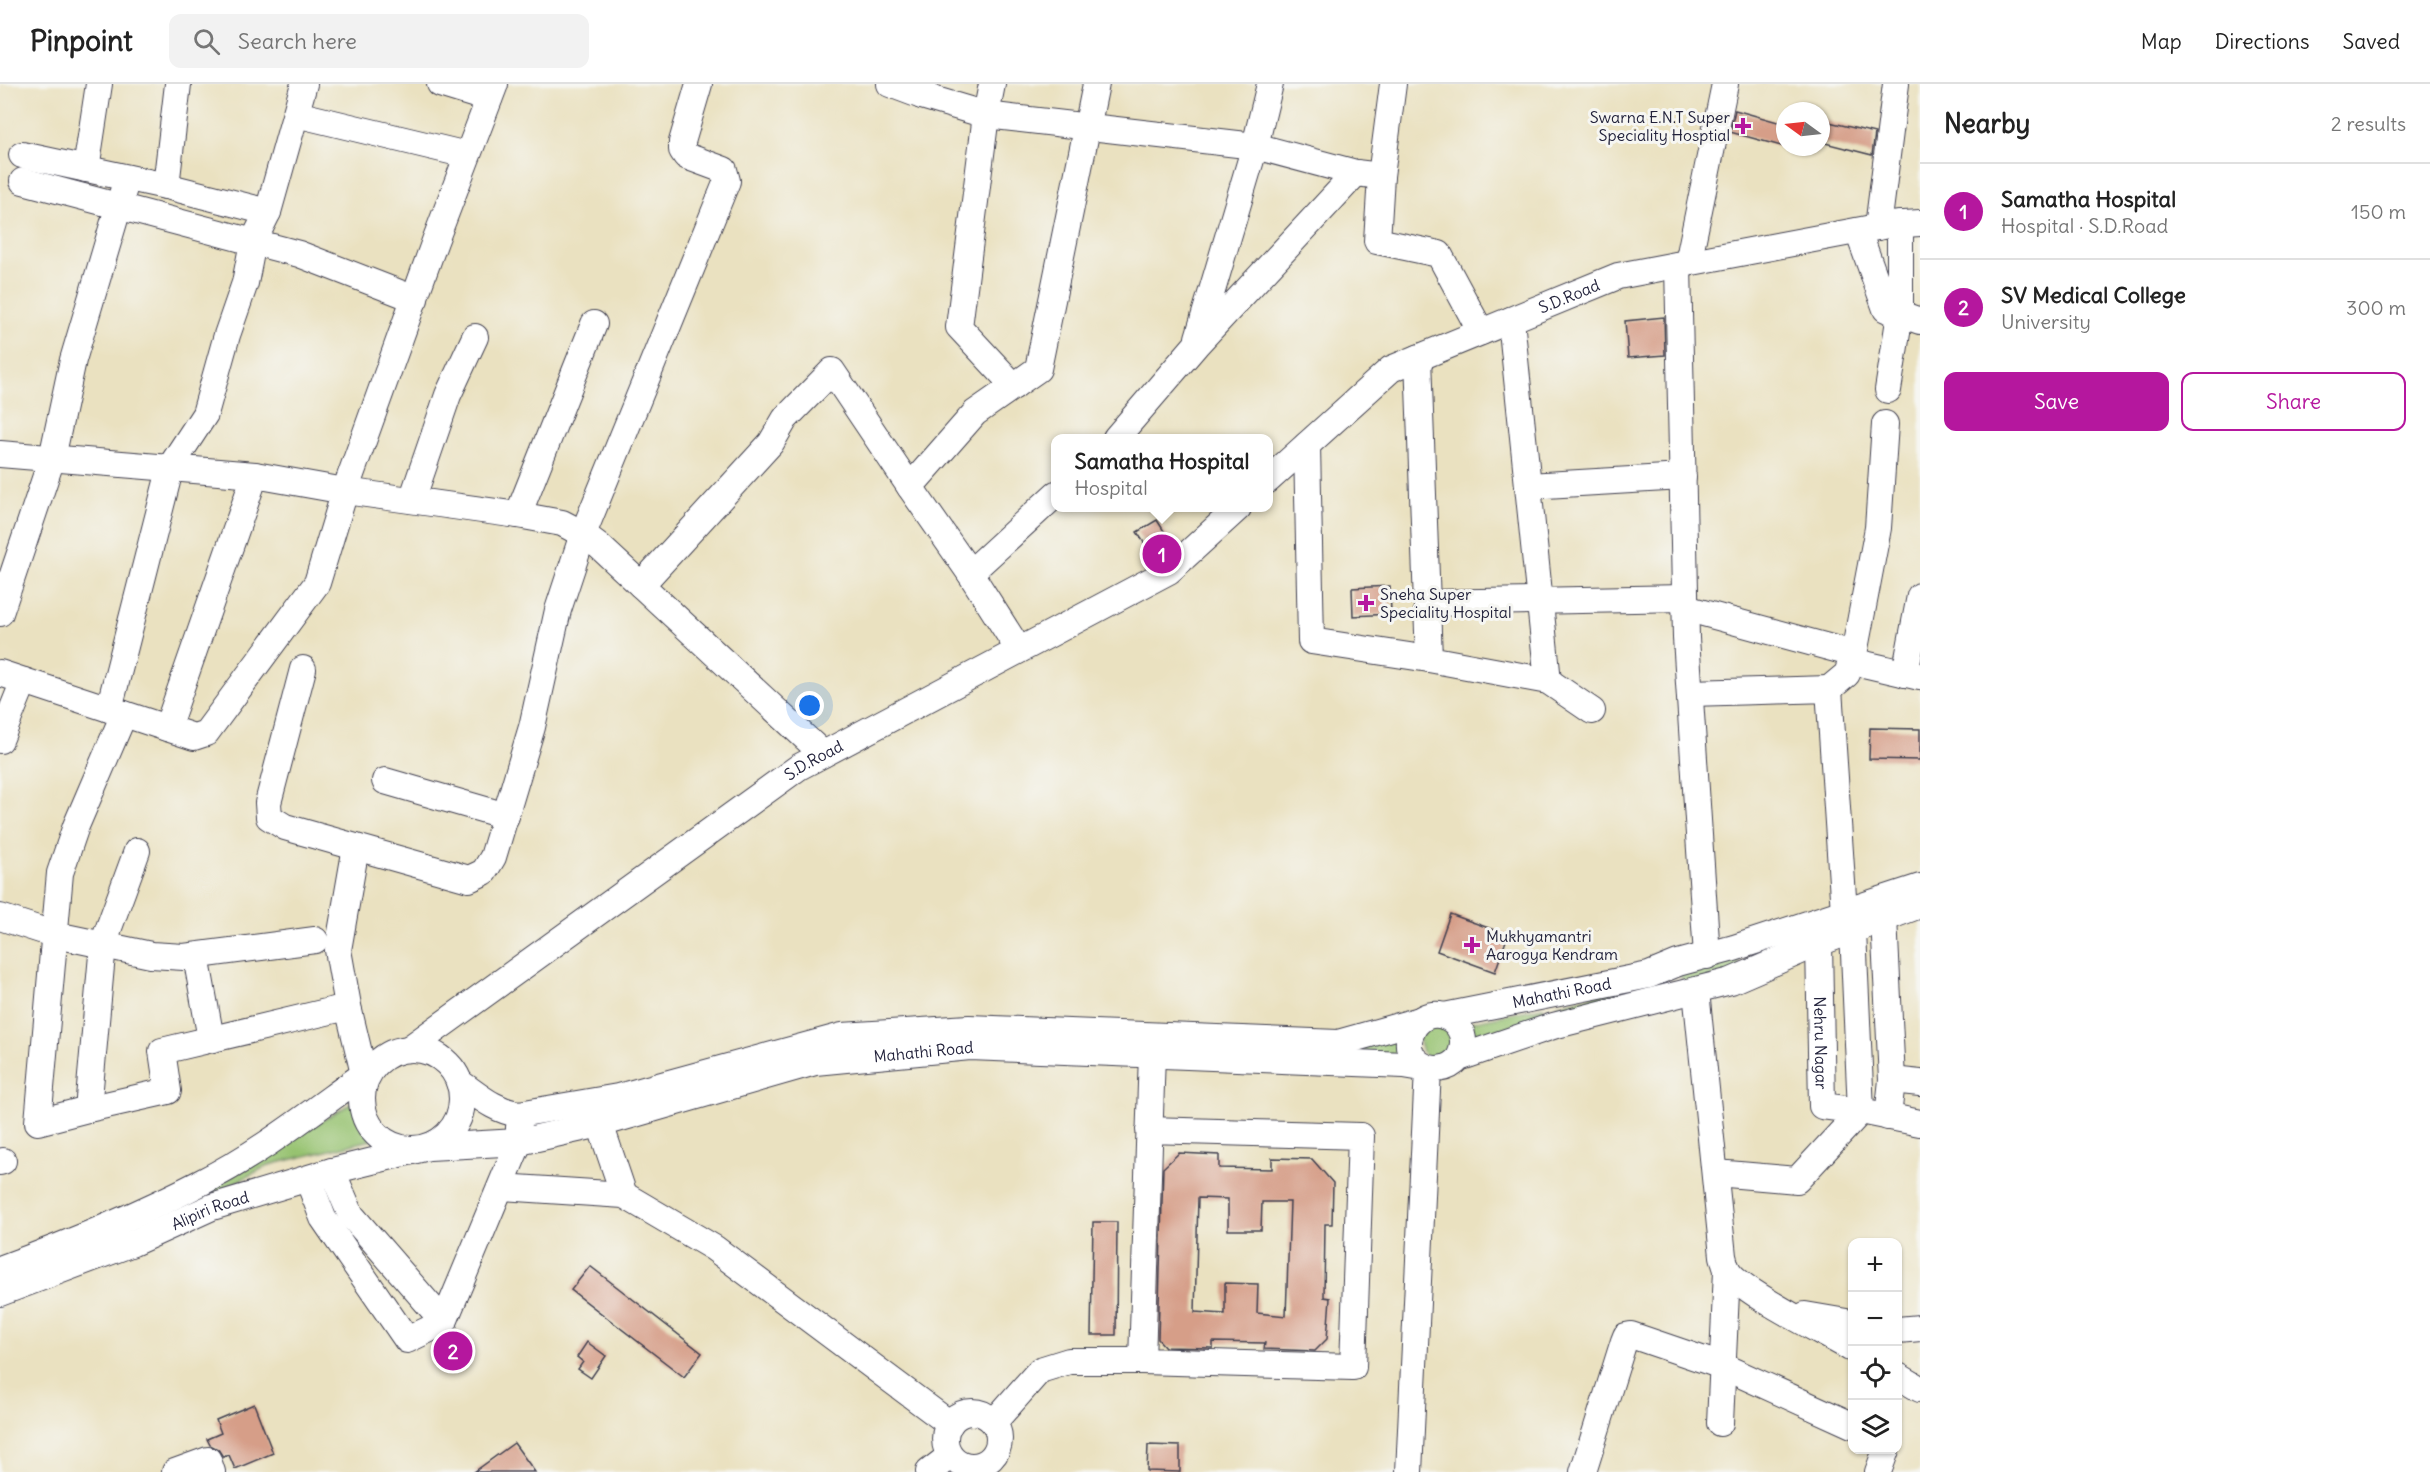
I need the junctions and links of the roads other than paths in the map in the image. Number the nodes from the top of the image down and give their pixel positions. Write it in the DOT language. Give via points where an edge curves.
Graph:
graph roads {
  1 [pos="99,84"];
  2 [pos="178,84"];
  3 [pos="304,84"];
  4 [pos="440,84"];
  5 [pos="699,84"];
  6 [pos="890,84"];
  7 [pos="992,84"];
  8 [pos="1096,84"];
  9 [pos="1270,84"];
  10 [pos="1393,84"];
  11 [pos="1725,84"];
  12 [pos="1896,84"];
  13 [pos="923,90"];
  14 [pos="492,91"];
  15 [pos="296,114"];
  16 [pos="986,115"];
  17 [pos="1088,126"];
  18 [pos="1255,146"];
  19 [pos="22,155"];
  20 [pos="467,155"];
  21 [pos="86,169"];
  22 [pos="1368,174"];
  23 [pos="127,178"];
  24 [pos="23,182"];
  25 [pos="166,186"];
  26 [pos="119,207"];
  27 [pos="268,212"];
  28 [pos="1889,226"];
  29 [pos="253,242"];
  30 [pos="1683,264"];
  31 [pos="415,299"];
  32 [pos="1910,317"];
  33 [pos="1511,320"];
  34 [pos="594,324"];
  35 [pos="1481,332"];
  36 [pos="475,337"];
  37 [pos="1196,345"];
  38 [pos="1418,358"];
  39 [pos="1014,386"];
  40 [pos="1888,390"];
  41 [pos="1885,424"];
  42 [pos="1119,434"];
  43 [pos="1307,445"];
  44 [pos="0,454"];
  45 [pos="52,458"];
  46 [pos="171,466"];
  47 [pos="255,475"];
  48 [pos="1273,476"];
  49 [pos="1683,477"];
  50 [pos="1528,486"];
  51 [pos="910,487"];
  52 [pos="345,491"];
  53 [pos="412,500"];
  54 [pos="1051,500"];
  55 [pos="1233,512"];
  56 [pos="518,515"];
  57 [pos="584,534"];
  58 [pos="970,573"];
  59 [pos="641,585"];
  60 [pos="1920,597"];
  61 [pos="1540,601"];
  62 [pos="1427,603"];
  63 [pos="1685,603"];
  64 [pos="0,613"];
  65 [pos="1019,650"];
  66 [pos="1852,658"];
  67 [pos="1429,659"];
  68 [pos="303,669"];
  69 [pos="1912,676"];
  70 [pos="12,677"];
  71 [pos="1548,681"];
  72 [pos="1829,689"];
  73 [pos="1690,693"];
  74 [pos="1592,711"];
  75 [pos="116,712"];
  76 [pos="166,728"];
  77 [pos="0,740"];
  78 [pos="823,754"];
  79 [pos="385,781"];
  80 [pos="506,816"];
  81 [pos="356,847"];
  82 [pos="137,851"];
  83 [pos="1920,887"];
  84 [pos="1920,905"];
  85 [pos="0,917"];
  86 [pos="1884,918"];
  87 [pos="1848,921"];
  88 [pos="56,935"];
  89 [pos="315,940"];
  90 [pos="1819,943"];
  91 [pos="103,944"];
  92 [pos="1734,948"];
  93 [pos="196,956"];
  94 [pos="1707,956"];
  95 [pos="1678,963"];
  96 [pos="1740,978"];
  97 [pos="1689,993"];
  98 [pos="1547,997"];
  99 [pos="349,1011"];
  100 [pos="1432,1018"];
  101 [pos="1553,1026"];
  102 [pos="969,1037"];
  103 [pos="211,1040"];
  104 [pos="410,1048"];
  105 [pos="1152,1053"];
  106 [pos="1445,1065"];
  107 [pos="367,1072"];
  108 [pos="1892,1080"];
  109 [pos="459,1082"];
  110 [pos="1920,1083"];
  111 [pos="88,1109"];
  112 [pos="519,1114"];
  113 [pos="1874,1114"];
  114 [pos="600,1124"];
  115 [pos="1920,1124"];
  116 [pos="1149,1130"];
  117 [pos="519,1142"];
  118 [pos="429,1147"];
  119 [pos="333,1171"];
  120 [pos="1716,1173"];
  121 [pos="308,1179"];
  122 [pos="501,1187"];
  123 [pos="624,1195"];
  124 [pos="0,1269"];
  125 [pos="1727,1270"];
  126 [pos="0,1293"];
  127 [pos="1784,1312"];
  128 [pos="444,1322"];
  129 [pos="1848,1322"];
  130 [pos="1920,1328"];
  131 [pos="1902,1330"];
  132 [pos="1848,1347"];
  133 [pos="1142,1361"];
  134 [pos="1722,1366"];
  135 [pos="1902,1378"];
  136 [pos="1920,1389"];
  137 [pos="994,1422"];
  138 [pos="1720,1423"];
  139 [pos="1848,1423"];
  140 [pos="950,1424"];
  141 [pos="1884,1454"];
  142 [pos="950,1456"];
  143 [pos="210,1466"];
  144 [pos="983,1469"];
  145 [pos="175,1472"];
  146 [pos="929,1472"];
  147 [pos="1409,1472"];
  148 [pos="1426,1472"];
  149 [pos="1583,1472"];
  150 [pos="1878,1472"];
  1 -- 21 [label="street"];
  2 -- 25 [label="street"];
  3 -- 15 [label="street"];
  4 -- 14 [label="street"];
  5 -- 57 [label="street" via="682,150 686,156 724,170 727,181"];
  6 -- 13 [label="street"];
  7 -- 16 [label="street"];
  8 -- 17 [label="street"];
  9 -- 18 [label="street"];
  10 -- 22 [label="street"];
  11 -- 30 [label="street"];
  12 -- 28 [label="street"];
  13 -- 16 [label="street"];
  14 -- 20 [label="street"];
  15 -- 20 [label="street"];
  15 -- 27 [label="street"];
  16 -- 17 [label="street"];
  16 -- 39 [label="street" via="958,327"];
  17 -- 18 [label="street"];
  17 -- 39 [label="street" via="1038,369"];
  18 -- 22 [label="street"];
  18 -- 37 [label="street"];
  19 -- 21 [label="street"];
  20 -- 31 [label="street"];
  21 -- 23 [label="street"];
  22 -- 35 [label="street" via="1377,241 1439,254"];
  22 -- 37 [label="street"];
  23 -- 25 [label="street"];
  23 -- 26 [label="street"];
  24 -- 26 [label="street"];
  25 -- 27 [label="street"];
  26 -- 29 [label="street"];
  26 -- 45 [label="street" via="73,360"];
  27 -- 29 [label="street"];
  28 -- 30 [label="street, S.D.Road"];
  28 -- 32 [label="street"];
  28 -- 32 [label="street" via="1886,309"];
  29 -- 31 [label="street" via="299,254"];
  29 -- 46 [label="street" via="245,283 206,414"];
  30 -- 33 [label="street, S.D.Road" via="1618,276"];
  30 -- 49 [label="street"];
  31 -- 52 [label="street"];
  32 -- 40 [label="street"];
  33 -- 35 [label="street, S.D.Road"];
  33 -- 50 [label="street"];
  34 -- 56 [label="street"];
  35 -- 38 [label="street, S.D.Road"];
  36 -- 53 [label="street" via="448,395"];
  37 -- 42 [label="street"];
  38 -- 43 [label="street, S.D.Road" via="1392,369"];
  38 -- 62 [label="street"];
  39 -- 51 [label="street" via="975,413"];
  41 -- 66 [label="street" via="1878,528"];
  43 -- 48 [label="street, S.D.Road"];
  43 -- 67 [label="street" via="1311,641"];
  44 -- 45 [label="street"];
  45 -- 46 [label="street"];
  45 -- 64 [label="street"];
  46 -- 47 [label="street"];
  46 -- 75 [label="street"];
  47 -- 52 [label="street"];
  47 -- 76 [label="street"];
  49 -- 50 [label="street"];
  49 -- 63 [label="street"];
  50 -- 61 [label="street"];
  51 -- 58 [label="street"];
  51 -- 59 [label="street" via="832,371 785,419 771,443"];
  52 -- 53 [label="street"];
  52 -- 76 [label="street" via="317,583 213,724 200,737"];
  53 -- 56 [label="street"];
  54 -- 58 [label="street"];
  55 -- 65 [label="street, S.D.Road" via="1169,570"];
  56 -- 57 [label="street" via="562,523"];
  57 -- 59 [label="street"];
  57 -- 80 [label="street" via="558,610 532,727"];
  58 -- 65 [label="street"];
  59 -- 78 [label="street"];
  60 -- 69 [label="street"];
  61 -- 62 [label="street"];
  61 -- 63 [label="street"];
  61 -- 71 [label="street"];
  62 -- 67 [label="street"];
  63 -- 66 [label="street"];
  63 -- 73 [label="street"];
  65 -- 78 [label="street, S.D.Road"];
  66 -- 69 [label="street"];
  66 -- 72 [label="street" via="1847,674"];
  67 -- 71 [label="street"];
  68 -- 81 [label="street" via="268,803 269,817 285,827"];
  70 -- 75 [label="street"];
  70 -- 77 [label="street"];
  71 -- 74 [label="street"];
  72 -- 73 [label="street"];
  72 -- 87 [label="street"];
  73 -- 94 [label="street"];
  75 -- 76 [label="street"];
  75 -- 88 [label="street" via="60,873"];
  78 -- 104 [label="street, S.D.Road" via="799,767"];
  79 -- 80 [label="street"];
  80 -- 81 [label="street" via="493,857 484,872 469,879"];
  81 -- 99 [label="street" via="338,950"];
  82 -- 91 [label="street"];
  83 -- 87 [label="street, Mahathi Road"];
  84 -- 86 [label="street, Mahathi Road"];
  85 -- 88 [label="street"];
  86 -- 87 [label="street, Mahathi Road"];
  86 -- 108 [label="street"];
  87 -- 90 [label="street, Mahathi Road"];
  87 -- 92 [label="street, Mahathi Road"];
  87 -- 113 [label="street"];
  88 -- 91 [label="street"];
  88 -- 111 [label="street" via="38,1122"];
  89 -- 93 [label="street"];
  90 -- 96 [label="street, Mahathi Road"];
  90 -- 113 [label="street, Nehru Nagar" via="1822,1106"];
  91 -- 93 [label="street" via="151,955"];
  91 -- 111 [label="street"];
  92 -- 94 [label="street, Mahathi Road"];
  92 -- 96 [label="street"];
  93 -- 103 [label="street"];
  94 -- 95 [label="street, Mahathi Road"];
  95 -- 97 [label="street"];
  95 -- 98 [label="street, Mahathi Road" via="1649,975"];
  96 -- 97 [label="street, Mahathi Road"];
  97 -- 101 [label="street, Mahathi Road"];
  97 -- 120 [label="street"];
  98 -- 100 [label="street, Mahathi Road"];
  98 -- 101 [label="street"];
  99 -- 103 [label="street" via="343,1008"];
  99 -- 107 [label="street"];
  100 -- 102 [label="street, Mahathi Road" via="1338,1043"];
  100 -- 106 [label="street" via="1452,1020 1462,1033 1463,1050"];
  100 -- 106 [label="street" via="1410,1037 1409,1047 1419,1064"];
  101 -- 106 [label="street, Mahathi Road"];
  102 -- 105 [label="street, Mahathi Road"];
  102 -- 112 [label="street, Mahathi Road" via="842,1036 618,1097"];
  102 -- 114 [label="street, Mahathi Road" via="815,1062"];
  103 -- 111 [label="street" via="162,1051 168,1091"];
  104 -- 107 [label="street" via="381,1058"];
  104 -- 109 [label="street" via="441,1057"];
  105 -- 106 [label="street, Mahathi Road"];
  105 -- 116 [label="street"];
  106 -- 147 [label="street"];
  106 -- 148 [label="street"];
  107 -- 118 [label="street" via="361,1100 371,1130 397,1148"];
  107 -- 124 [label="street, Alipiri Road" via="266,1144 203,1182 61,1247"];
  108 -- 110 [label="street"];
  108 -- 113 [label="street"];
  109 -- 112 [label="street, Mahathi Road" via="494,1106"];
  109 -- 118 [label="street" via="460,1114 442,1140"];
  112 -- 117 [label="street"];
  113 -- 115 [label="street"];
  113 -- 120 [label="street" via="1797,1180"];
  114 -- 117 [label="street, Mahathi Road"];
  114 -- 123 [label="street"];
  116 -- 133 [label="street"];
  116 -- 133 [label="street" via="1361,1136 1353,1367"];
  117 -- 118 [label="street, Mahathi Road"];
  117 -- 122 [label="street"];
  118 -- 119 [label="street, Alipiri Road"];
  119 -- 121 [label="street, Alipiri Road"];
  119 -- 128 [label="street" via="351,1215"];
  120 -- 125 [label="street"];
  121 -- 126 [label="street, Alipiri Road" via="212,1207 133,1243"];
  121 -- 128 [label="street" via="323,1218 407,1340"];
  122 -- 123 [label="street"];
  122 -- 128 [label="street"];
  123 -- 140 [label="street" via="714,1248"];
  125 -- 127 [label="street"];
  125 -- 134 [label="street"];
  127 -- 129 [label="street"];
  127 -- 132 [label="street"];
  130 -- 131 [label="street"];
  133 -- 137 [label="street" via="1069,1361 1040,1370"];
  134 -- 138 [label="street"];
  134 -- 139 [label="street"];
  134 -- 149 [label="street" via="1626,1336"];
  135 -- 136 [label="street"];
  137 -- 140 [label="street" via="972,1412 963,1413"];
  137 -- 144 [label="street" via="999,1448"];
  140 -- 142 [label="street" via="945,1440"];
  141 -- 150 [label="street"];
  142 -- 144 [label="street" via="964,1466"];
  142 -- 146 [label="street"];
  143 -- 145 [label="street"];
}
